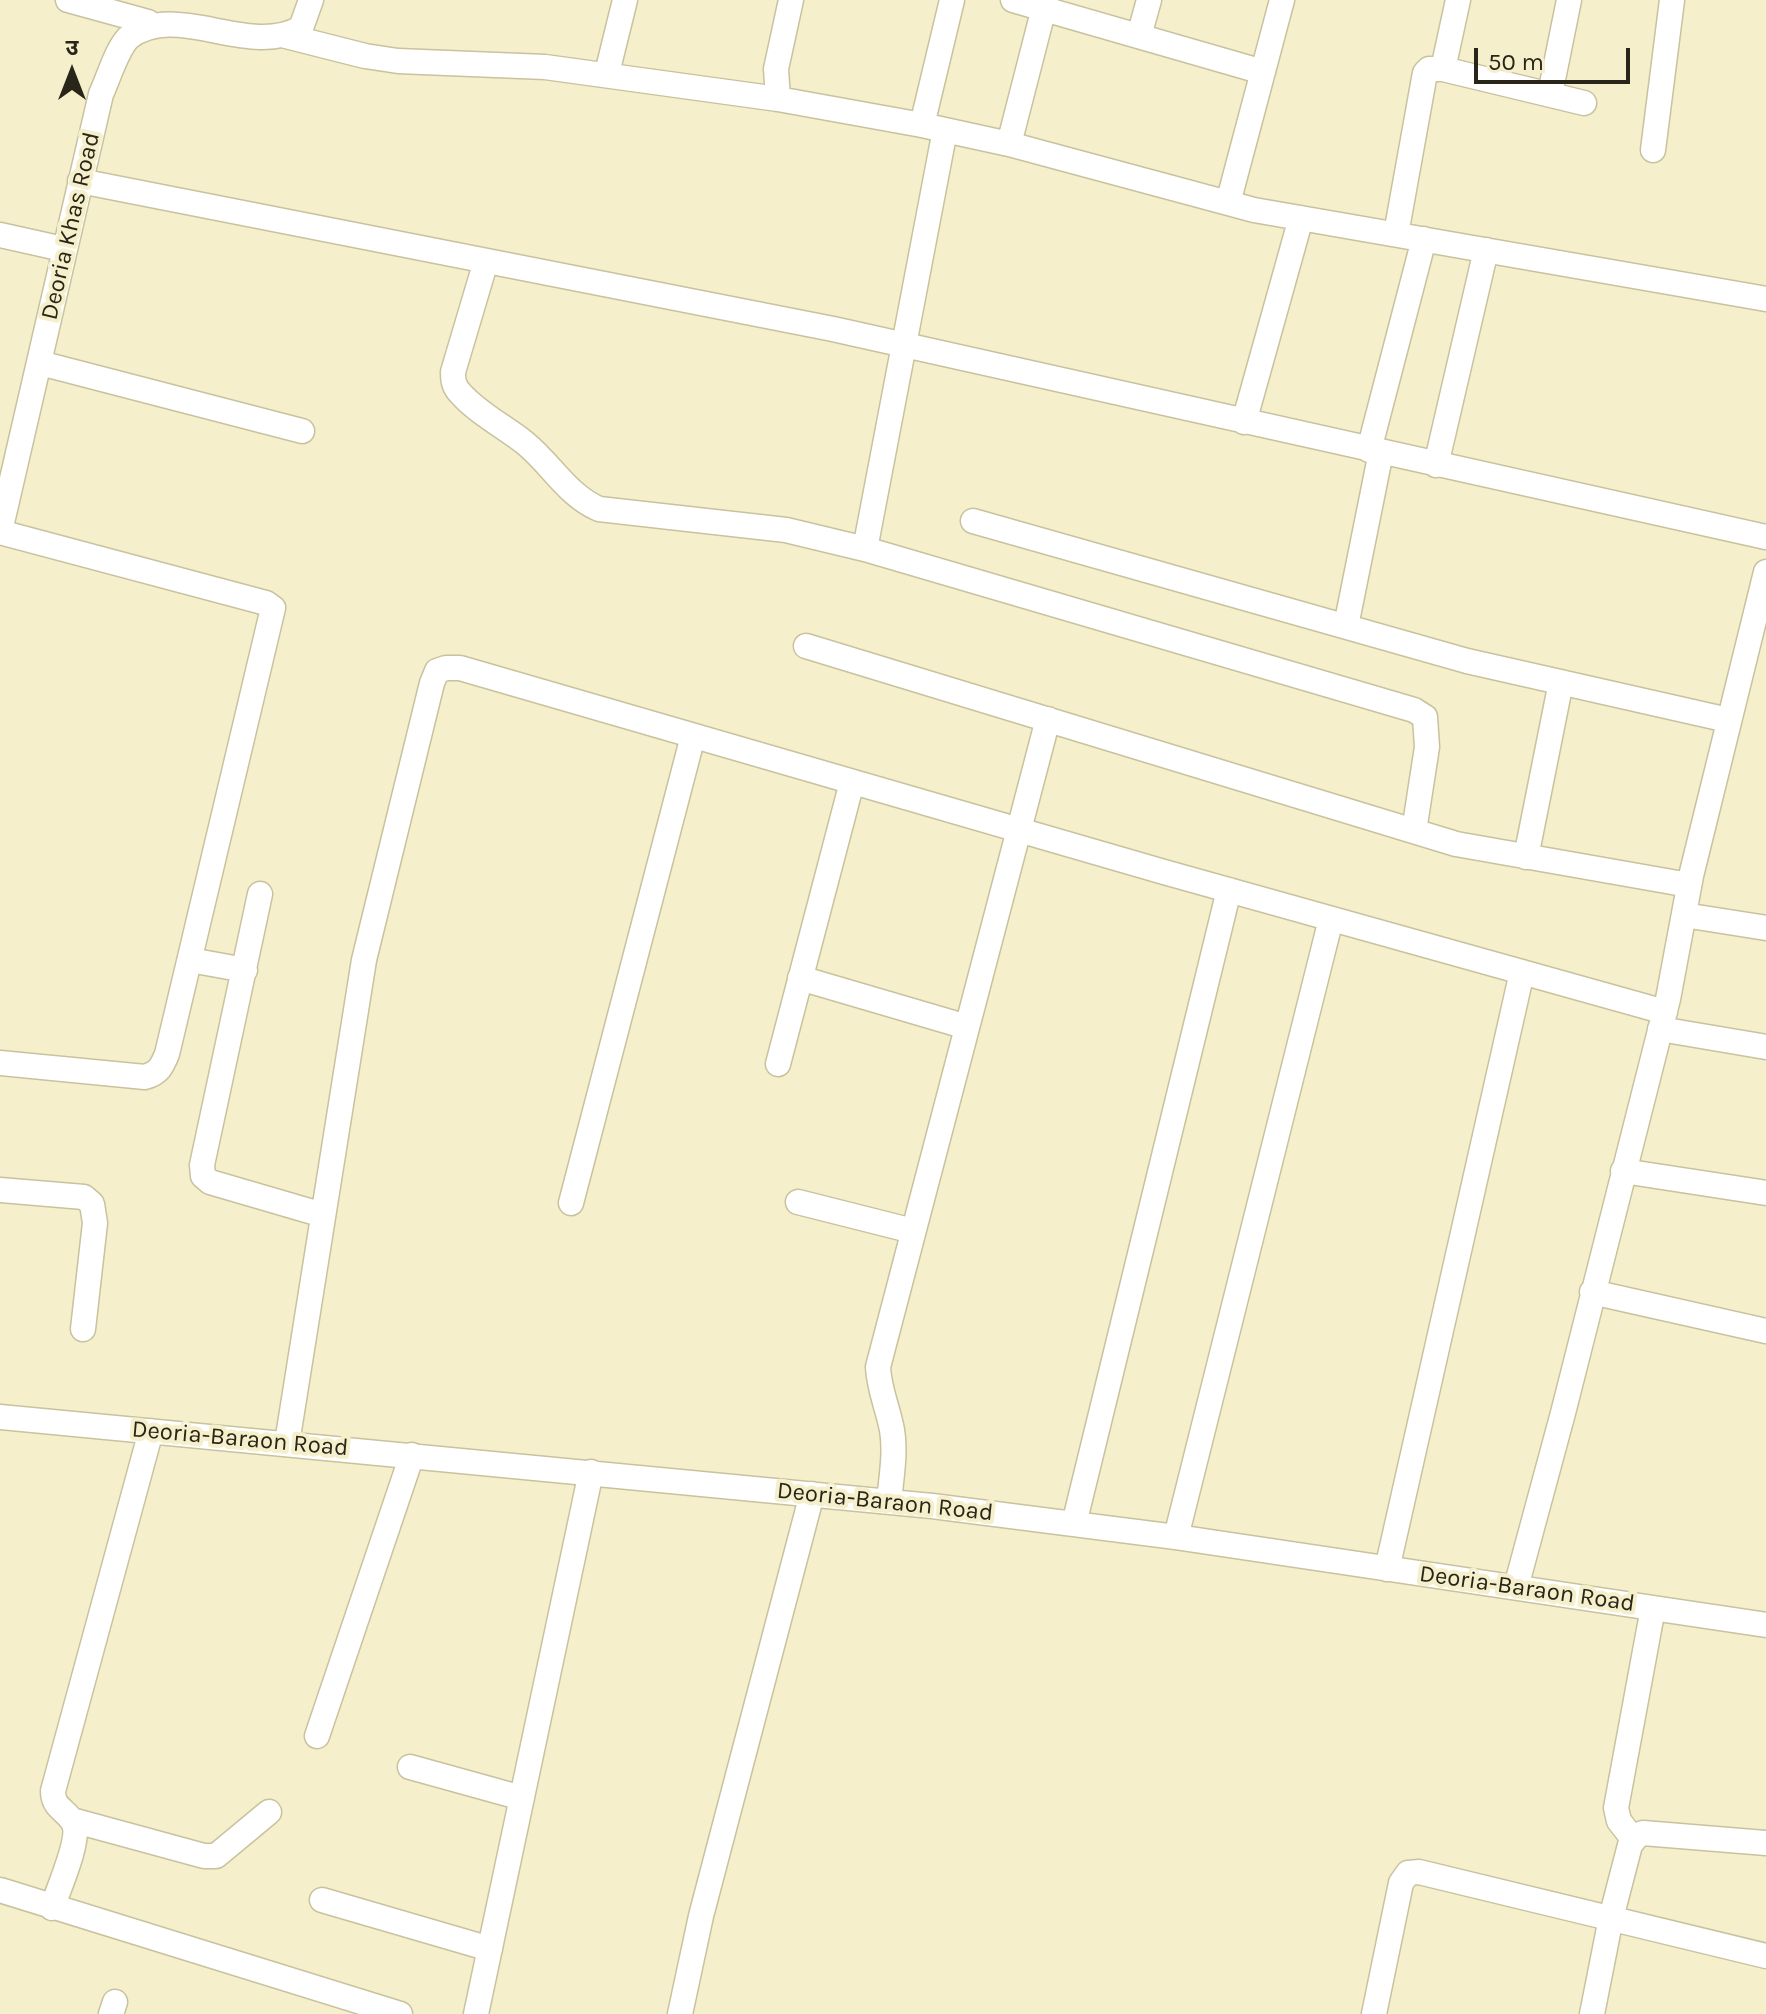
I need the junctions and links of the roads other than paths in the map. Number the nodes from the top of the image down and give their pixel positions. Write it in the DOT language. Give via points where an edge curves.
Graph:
graph roads {
  1 [pos="68,0"];
  2 [pos="311,0"];
  3 [pos="625,0"];
  4 [pos="791,0"];
  5 [pos="952,0"];
  6 [pos="1013,0"];
  7 [pos="1149,0"];
  8 [pos="1282,0"];
  9 [pos="1458,0"];
  10 [pos="1569,0"];
  11 [pos="1672,0"];
  12 [pos="1045,4"];
  13 [pos="148,22"];
  14 [pos="286,36"];
  15 [pos="1139,36"];
  16 [pos="1443,69"];
  17 [pos="1263,72"];
  18 [pos="607,73"];
  19 [pos="1550,94"];
  20 [pos="778,99"];
  21 [pos="1584,103"];
  22 [pos="933,127"];
  23 [pos="1009,144"];
  24 [pos="1653,150"];
  25 [pos="80,181"];
  26 [pos="1228,203"];
  27 [pos="1301,218"];
  28 [pos="1396,234"];
  29 [pos="0,235"];
  30 [pos="1424,239"];
  31 [pos="63,249"];
  32 [pos="1486,250"];
  33 [pos="486,261"];
  34 [pos="1766,299"];
  35 [pos="905,346"];
  36 [pos="40,363"];
  37 [pos="1244,422"];
  38 [pos="302,431"];
  39 [pos="1375,451"];
  40 [pos="1436,465"];
  41 [pos="973,521"];
  42 [pos="0,532"];
  43 [pos="1766,537"];
  44 [pos="865,549"];
  45 [pos="1766,572"];
  46 [pos="1346,626"];
  47 [pos="806,646"];
  48 [pos="1756,656"];
  49 [pos="1561,682"];
  50 [pos="1048,719"];
  51 [pos="1728,720"];
  52 [pos="693,736"];
  53 [pos="852,782"];
  54 [pos="1018,830"];
  55 [pos="1414,831"];
  56 [pos="1526,857"];
  57 [pos="1689,885"];
  58 [pos="1229,890"];
  59 [pos="260,894"];
  60 [pos="1684,915"];
  61 [pos="1331,919"];
  62 [pos="1766,928"];
  63 [pos="190,960"];
  64 [pos="245,970"];
  65 [pos="1522,972"];
  66 [pos="800,978"];
  67 [pos="1662,1020"];
  68 [pos="967,1027"];
  69 [pos="1766,1047"];
  70 [pos="0,1063"];
  71 [pos="778,1064"];
  72 [pos="1623,1171"];
  73 [pos="0,1190"];
  74 [pos="1766,1193"];
  75 [pos="798,1202"];
  76 [pos="571,1203"];
  77 [pos="323,1215"];
  78 [pos="913,1231"];
  79 [pos="1592,1292"];
  80 [pos="83,1329"];
  81 [pos="1766,1331"];
  82 [pos="0,1417"];
  83 [pos="151,1431"];
  84 [pos="287,1443"];
  85 [pos="412,1455"];
  86 [pos="591,1472"];
  87 [pos="812,1494"];
  88 [pos="889,1502"];
  89 [pos="1074,1524"];
  90 [pos="1176,1537"];
  91 [pos="1387,1569"];
  92 [pos="1516,1587"];
  93 [pos="1653,1608"];
  94 [pos="1766,1625"];
  95 [pos="317,1736"];
  96 [pos="410,1767"];
  97 [pos="522,1798"];
  98 [pos="269,1812"];
  99 [pos="72,1820"];
  100 [pos="1634,1840"];
  101 [pos="1766,1843"];
  102 [pos="0,1890"];
  103 [pos="322,1900"];
  104 [pos="52,1908"];
  105 [pos="1611,1918"];
  106 [pos="490,1949"];
  107 [pos="1766,1956"];
  108 [pos="400,2014"];
  109 [pos="476,2014"];
  110 [pos="680,2014"];
  111 [pos="1374,2014"];
  112 [pos="1592,2014"];
  1 -- 13 [label="street"];
  2 -- 14 [label="street" via="301,28"];
  3 -- 18 [label="street"];
  4 -- 20 [label="street" via="776,69"];
  5 -- 22 [label="street"];
  6 -- 12 [label="street"];
  7 -- 15 [label="street"];
  8 -- 17 [label="street"];
  9 -- 16 [label="street"];
  10 -- 19 [label="street"];
  11 -- 24 [label="street"];
  12 -- 15 [label="street"];
  12 -- 23 [label="street"];
  13 -- 14 [label="street" via="179,20 265,37"];
  13 -- 25 [label="street, Deoria Khas Road" via="126,40 101,94"];
  14 -- 18 [label="street" via="398,61"];
  15 -- 17 [label="street"];
  16 -- 19 [label="street"];
  16 -- 28 [label="street" via="1425,73"];
  17 -- 26 [label="street"];
  18 -- 20 [label="street"];
  19 -- 21 [label="street"];
  20 -- 22 [label="street"];
  22 -- 23 [label="street"];
  22 -- 35 [label="street"];
  23 -- 26 [label="street"];
  25 -- 31 [label="street, Deoria Khas Road"];
  25 -- 33 [label="street"];
  26 -- 27 [label="street"];
  27 -- 28 [label="street"];
  27 -- 37 [label="street"];
  28 -- 30 [label="street"];
  29 -- 31 [label="street"];
  30 -- 32 [label="street"];
  30 -- 39 [label="street"];
  31 -- 36 [label="street, Deoria Khas Road"];
  32 -- 34 [label="street"];
  32 -- 40 [label="street"];
  33 -- 35 [label="street"];
  33 -- 44 [label="street" via="453,382 469,403 545,461 574,495 599,509 786,530"];
  35 -- 37 [label="street"];
  35 -- 44 [label="street"];
  36 -- 38 [label="street"];
  36 -- 42 [label="street, Deoria Khas Road"];
  37 -- 39 [label="street"];
  39 -- 40 [label="street"];
  39 -- 46 [label="street"];
  40 -- 43 [label="street"];
  41 -- 46 [label="street"];
  42 -- 63 [label="street" via="273,608"];
  44 -- 55 [label="street" via="1414,710 1425,717 1427,734"];
  45 -- 48 [label="street"];
  46 -- 49 [label="street"];
  47 -- 50 [label="street"];
  48 -- 51 [label="street"];
  49 -- 51 [label="street"];
  49 -- 56 [label="street"];
  50 -- 54 [label="street"];
  50 -- 55 [label="street"];
  51 -- 57 [label="street"];
  52 -- 53 [label="street"];
  52 -- 76 [label="street"];
  52 -- 77 [label="street" via="460,668 437,671 364,960"];
  53 -- 54 [label="street"];
  53 -- 66 [label="street"];
  54 -- 58 [label="street"];
  54 -- 68 [label="street"];
  55 -- 56 [label="street"];
  56 -- 57 [label="street"];
  57 -- 60 [label="street"];
  58 -- 61 [label="street"];
  58 -- 89 [label="street"];
  59 -- 64 [label="street"];
  60 -- 62 [label="street"];
  60 -- 67 [label="street"];
  61 -- 65 [label="street"];
  61 -- 90 [label="street"];
  63 -- 64 [label="street"];
  63 -- 70 [label="street" via="167,1054 154,1075"];
  64 -- 77 [label="street" via="203,1176"];
  65 -- 67 [label="street"];
  65 -- 91 [label="street"];
  66 -- 68 [label="street"];
  66 -- 71 [label="street"];
  67 -- 69 [label="street"];
  67 -- 72 [label="street"];
  68 -- 78 [label="street"];
  72 -- 74 [label="street"];
  72 -- 79 [label="street"];
  73 -- 80 [label="street" via="84,1197 92,1204 95,1223"];
  75 -- 78 [label="street"];
  77 -- 84 [label="street"];
  78 -- 88 [label="street" via="878,1367 892,1429"];
  79 -- 81 [label="street"];
  79 -- 92 [label="street"];
  82 -- 83 [label="street, Deoria-Baraon Road"];
  83 -- 84 [label="street, Deoria-Baraon Road"];
  83 -- 99 [label="street" via="53,1791 55,1804"];
  84 -- 85 [label="street, Deoria-Baraon Road"];
  85 -- 86 [label="street, Deoria-Baraon Road"];
  85 -- 95 [label="street"];
  86 -- 87 [label="street, Deoria-Baraon Road"];
  86 -- 97 [label="street"];
  87 -- 88 [label="street, Deoria-Baraon Road"];
  87 -- 110 [label="street"];
  88 -- 89 [label="street, Deoria-Baraon Road"];
  89 -- 90 [label="street, Deoria-Baraon Road"];
  90 -- 91 [label="street, Deoria-Baraon Road"];
  91 -- 92 [label="street, Deoria-Baraon Road"];
  92 -- 93 [label="street, Deoria-Baraon Road"];
  93 -- 94 [label="street, Deoria-Baraon Road"];
  93 -- 100 [label="street" via="1616,1808"];
  96 -- 97 [label="street"];
  97 -- 106 [label="street"];
  98 -- 99 [label="street" via="216,1856"];
  99 -- 104 [label="street" via="75,1836"];
  100 -- 101 [label="street" via="1643,1833"];
  100 -- 105 [label="street"];
  102 -- 104 [label="street"];
  103 -- 106 [label="street"];
  104 -- 108 [label="street"];
  105 -- 107 [label="street"];
  105 -- 111 [label="street" via="1408,1873 1401,1883"];
  105 -- 112 [label="street"];
  106 -- 109 [label="street"];
}
